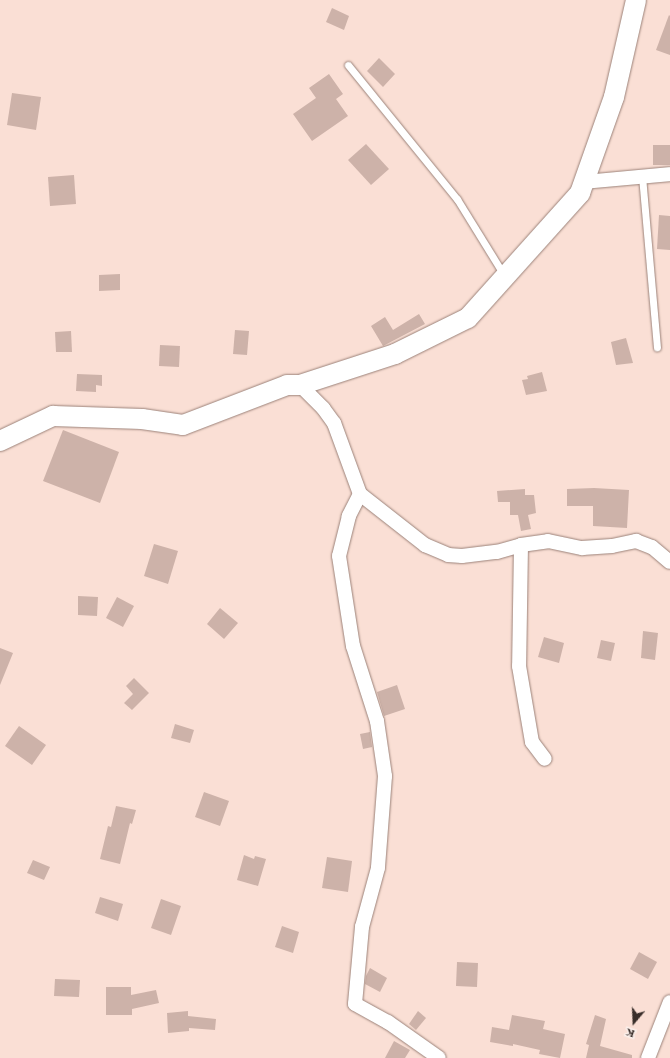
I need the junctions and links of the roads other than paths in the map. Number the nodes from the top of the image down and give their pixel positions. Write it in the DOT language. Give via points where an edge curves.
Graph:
graph roads {
  1 [pos="636,0"];
  2 [pos="348,65"];
  3 [pos="670,174"];
  4 [pos="642,176"];
  5 [pos="584,182"];
  6 [pos="505,278"];
  7 [pos="657,347"];
  8 [pos="300,385"];
  9 [pos="0,441"];
  10 [pos="360,494"];
  11 [pos="521,545"];
  12 [pos="670,562"];
  13 [pos="545,759"];
  14 [pos="670,1002"];
  15 [pos="439,1058"];
  16 [pos="648,1058"];
  1 -- 5 [label="street" via="614,97"];
  2 -- 6 [label="lane" via="457,199"];
  3 -- 4 [label="street"];
  4 -- 5 [label="street"];
  4 -- 7 [label="lane"];
  5 -- 6 [label="street" via="580,193"];
  6 -- 8 [label="street" via="468,318 396,354"];
  8 -- 9 [label="street" via="287,385 183,425 142,419 53,416"];
  8 -- 10 [label="street" via="324,408 334,423"];
  10 -- 11 [label="street" via="425,545 448,555 497,552"];
  10 -- 15 [label="street" via="348,516 339,556 353,646 377,721 385,776 378,868 362,927 355,1004 388,1022"];
  11 -- 12 [label="street" via="548,542 582,548 636,541 652,547"];
  11 -- 13 [label="street" via="519,666 532,742"];
  14 -- 16 [label="street"];
}
